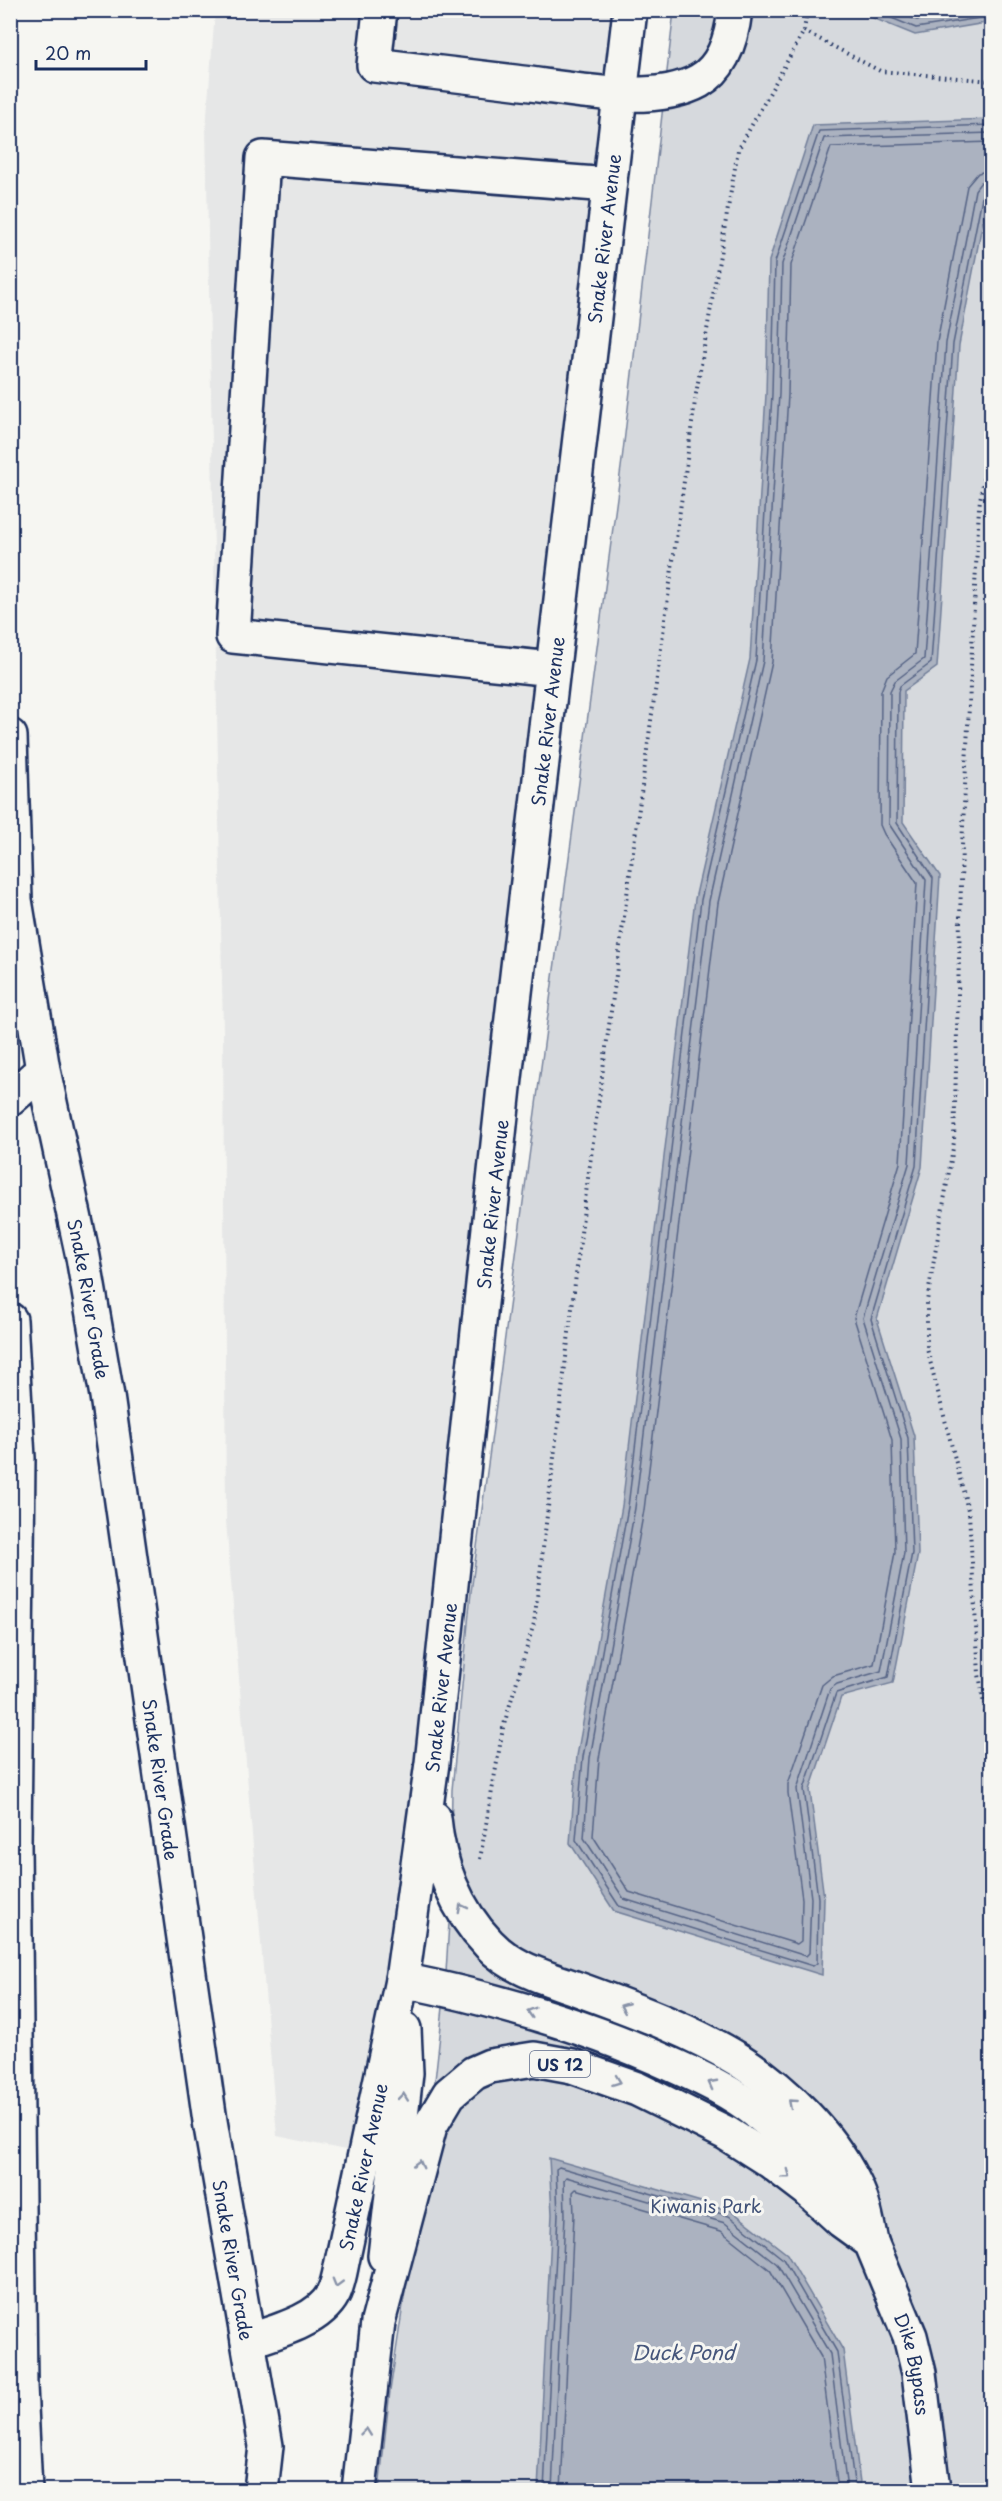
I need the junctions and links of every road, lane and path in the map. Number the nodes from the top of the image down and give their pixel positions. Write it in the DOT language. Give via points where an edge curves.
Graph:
graph roads {
  1 [pos="380,10"];
  2 [pos="630,10"];
  3 [pos="735,10"];
  4 [pos="807,10"];
  5 [pos="804,31"];
  6 [pos="992,81"];
  7 [pos="620,94"];
  8 [pos="609,185"];
  9 [pos="992,425"];
  10 [pos="552,669"];
  11 [pos="10,736"];
  12 [pos="43,1070"];
  13 [pos="10,1071"];
  14 [pos="10,1099"];
  15 [pos="10,1320"];
  16 [pos="992,1752"];
  17 [pos="432,1763"];
  18 [pos="12,1845"];
  19 [pos="478,1868"];
  20 [pos="402,1980"];
  21 [pos="871,2242"];
  22 [pos="378,2322"];
  23 [pos="248,2341"];
  24 [pos="15,2386"];
  25 [pos="266,2446"];
  26 [pos="25,2490"];
  27 [pos="261,2490"];
  28 [pos="284,2490"];
  29 [pos="360,2490"];
  30 [pos="933,2490"];
  1 -- 7 [label="main road" via="374,65"];
  2 -- 7 [label="main road, Snake River Avenue"];
  3 -- 7 [label="main road" via="723,56 713,71 685,87"];
  4 -- 5 [label="path"];
  5 -- 6 [label="path" via="880,71"];
  5 -- 19 [label="path" via="738,150 696,394 587,1188 534,1623 503,1728"];
  7 -- 8 [label="main road, Snake River Avenue"];
  8 -- 10 [label="main road, Snake River Avenue"];
  8 -- 10 [label="main road" via="263,158 233,636"];
  9 -- 16 [label="path" via="979,507 962,846 954,1142 927,1301 927,1349 969,1514 980,1674"];
  10 -- 17 [label="main road, Snake River Avenue"];
  11 -- 12 [label="main road, Snake River Grade" via="15,900"];
  12 -- 13 [label="main road"];
  12 -- 14 [label="main road"];
  12 -- 23 [label="main road, Snake River Grade" via="62,1147 107,1396 210,2121"];
  15 -- 18 [label="main road" via="18,1458"];
  17 -- 20 [label="main road, Snake River Avenue"];
  21 -- 17 [label="main road, one-way" via="854,2181 837,2154 799,2108 740,2060 708,2043 525,1970 489,1945 468,1919 447,1876 435,1831"];
  18 -- 24 [label="main road"];
  21 -- 20 [label="main road, one-way" via="817,2167 758,2113 729,2093 606,2037 466,1993"];
  22 -- 20 [label="main road, US 12, one-way" via="406,2073"];
  20 -- 23 [label="main road, Snake River Avenue, one-way" via="333,2295 312,2316"];
  22 -- 21 [label="main road, US 12, one-way" via="430,2126 449,2094 464,2081 490,2066 507,2062 534,2059 572,2066 679,2108 770,2161"];
  21 -- 30 [label="main road, Dike Bypass / US 12" via="899,2306 920,2373"];
  29 -- 22 [label="main road, US 12, one-way"];
  23 -- 25 [label="main road, Snake River Grade"];
  24 -- 26 [label="main road"];
  25 -- 27 [label="main road, Snake River Grade"];
  25 -- 28 [label="main road"];
}
